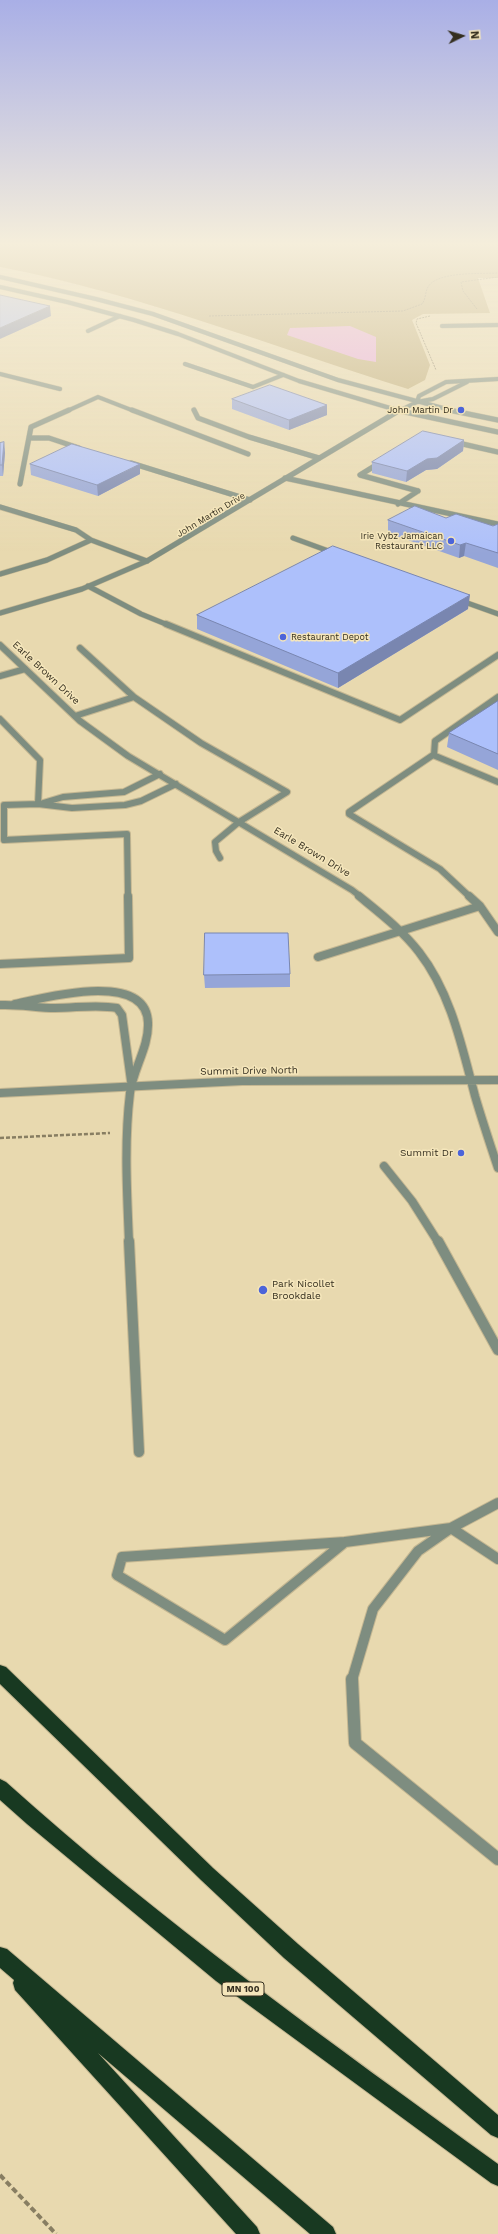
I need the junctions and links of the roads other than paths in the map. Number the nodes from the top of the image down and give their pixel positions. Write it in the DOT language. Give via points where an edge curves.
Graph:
graph roads {
  1 [pos="207,345"];
  2 [pos="242,345"];
  3 [pos="185,364"];
  4 [pos="0,374"];
  5 [pos="283,375"];
  6 [pos="498,379"];
  7 [pos="467,382"];
  8 [pos="60,389"];
  9 [pos="417,402"];
  10 [pos="194,410"];
  11 [pos="400,410"];
  12 [pos="498,420"];
  13 [pos="498,432"];
  14 [pos="29,438"];
  15 [pos="447,440"];
  16 [pos="85,450"];
  17 [pos="498,452"];
  18 [pos="248,454"];
  19 [pos="319,458"];
  20 [pos="385,459"];
  21 [pos="122,460"];
  22 [pos="285,478"];
  23 [pos="20,484"];
  24 [pos="250,500"];
  25 [pos="398,504"];
  26 [pos="0,507"];
  27 [pos="498,524"];
  28 [pos="293,538"];
  29 [pos="91,540"];
  30 [pos="337,554"];
  31 [pos="147,561"];
  32 [pos="1,573"];
  33 [pos="88,586"];
  34 [pos="454,598"];
  35 [pos="0,613"];
  36 [pos="498,614"];
  37 [pos="0,645"];
  38 [pos="80,648"];
  39 [pos="498,655"];
  40 [pos="25,669"];
  41 [pos="0,676"];
  42 [pos="134,697"];
  43 [pos="498,697"];
  44 [pos="75,716"];
  45 [pos="0,719"];
  46 [pos="434,755"];
  47 [pos="160,774"];
  48 [pos="498,782"];
  49 [pos="176,784"];
  50 [pos="38,804"];
  51 [pos="2,805"];
  52 [pos="239,822"];
  53 [pos="220,858"];
  54 [pos="480,906"];
  55 [pos="400,930"];
  56 [pos="498,932"];
  57 [pos="318,957"];
  58 [pos="0,964"];
  59 [pos="15,1004"];
  60 [pos="0,1005"];
  61 [pos="470,1079"];
  62 [pos="498,1080"];
  63 [pos="131,1085"];
  64 [pos="0,1093"];
  65 [pos="384,1166"];
  66 [pos="498,1168"];
  67 [pos="498,1350"];
  68 [pos="140,1452"];
  69 [pos="498,1503"];
  70 [pos="450,1528"];
  71 [pos="345,1542"];
  72 [pos="498,1558"];
  73 [pos="0,1673"];
  74 [pos="0,1788"];
  75 [pos="498,1859"];
  76 [pos="0,1956"];
  77 [pos="0,1959"];
  78 [pos="498,2128"];
  79 [pos="498,2176"];
  80 [pos="250,2234"];
  81 [pos="326,2234"];
  1 -- 5 [label="street"];
  2 -- 9 [label="street" via="316,373"];
  3 -- 5 [label="street" via="253,387"];
  4 -- 8 [label="street"];
  5 -- 11 [label="street"];
  6 -- 7 [label="street"];
  7 -- 9 [label="street" via="433,400"];
  7 -- 9 [label="street" via="456,381 439,385 419,396"];
  9 -- 11 [label="street, John Martin Drive"];
  9 -- 12 [label="street"];
  10 -- 19 [label="street" via="198,418 249,437"];
  11 -- 13 [label="street"];
  11 -- 19 [label="street, John Martin Drive"];
  14 -- 16 [label="street" via="49,438"];
  14 -- 18 [label="street" via="31,427 98,397"];
  14 -- 23 [label="street"];
  15 -- 17 [label="street"];
  19 -- 22 [label="street, John Martin Drive"];
  20 -- 25 [label="street" via="360,475 418,491"];
  21 -- 24 [label="street"];
  22 -- 24 [label="street, John Martin Drive"];
  22 -- 25 [label="street"];
  24 -- 31 [label="street, John Martin Drive"];
  25 -- 27 [label="street"];
  26 -- 29 [label="street" via="76,530"];
  28 -- 30 [label="street"];
  29 -- 31 [label="street"];
  29 -- 32 [label="street" via="16,571"];
  31 -- 33 [label="street, John Martin Drive"];
  33 -- 35 [label="street, John Martin Drive"];
  33 -- 39 [label="street" via="141,614 400,720"];
  34 -- 36 [label="street"];
  37 -- 40 [label="street, Earle Brown Drive"];
  38 -- 42 [label="street"];
  40 -- 41 [label="street"];
  40 -- 44 [label="street, Earle Brown Drive"];
  42 -- 44 [label="street"];
  42 -- 52 [label="street" via="200,743 287,792"];
  43 -- 46 [label="street" via="435,741"];
  44 -- 47 [label="street, Earle Brown Drive" via="128,756"];
  45 -- 50 [label="street" via="40,760"];
  46 -- 48 [label="street"];
  46 -- 54 [label="street" via="349,814 440,869"];
  47 -- 49 [label="street, Earle Brown Drive"];
  47 -- 50 [label="street" via="135,789 124,792 63,797"];
  49 -- 50 [label="street" via="141,801 125,805 72,808"];
  49 -- 52 [label="street, Earle Brown Drive"];
  50 -- 51 [label="street"];
  51 -- 58 [label="street" via="4,840 126,834 129,958"];
  52 -- 53 [label="street" via="215,842"];
  52 -- 55 [label="street, Earle Brown Drive" via="352,890"];
  54 -- 55 [label="street"];
  54 -- 56 [label="street"];
  55 -- 57 [label="street"];
  55 -- 61 [label="street, Earle Brown Drive" via="420,953 441,989 456,1026"];
  59 -- 60 [label="street"];
  59 -- 63 [label="street" via="54,1008 117,1008 122,1015"];
  59 -- 63 [label="street" via="52,996 116,992 131,994 141,1001 148,1014 149,1027"];
  61 -- 62 [label="street, Summit Drive North"];
  61 -- 63 [label="street, Summit Drive North" via="242,1081"];
  61 -- 66 [label="street, Earle Brown Drive"];
  63 -- 64 [label="street, Summit Drive North"];
  63 -- 68 [label="street" via="126,1180"];
  65 -- 67 [label="street" via="412,1201 450,1259"];
  69 -- 70 [label="street"];
  70 -- 71 [label="street"];
  70 -- 72 [label="street"];
  70 -- 75 [label="street" via="418,1551 373,1609 352,1676 356,1743"];
  71 -- 71 [label="street" via="122,1557 117,1575 225,1640"];
  73 -- 78 [label="highway" via="207,1874 292,1952"];
  74 -- 79 [label="highway, MN 100" via="223,1974"];
  76 -- 81 [label="highway"];
  77 -- 80 [label="highway"];
}
